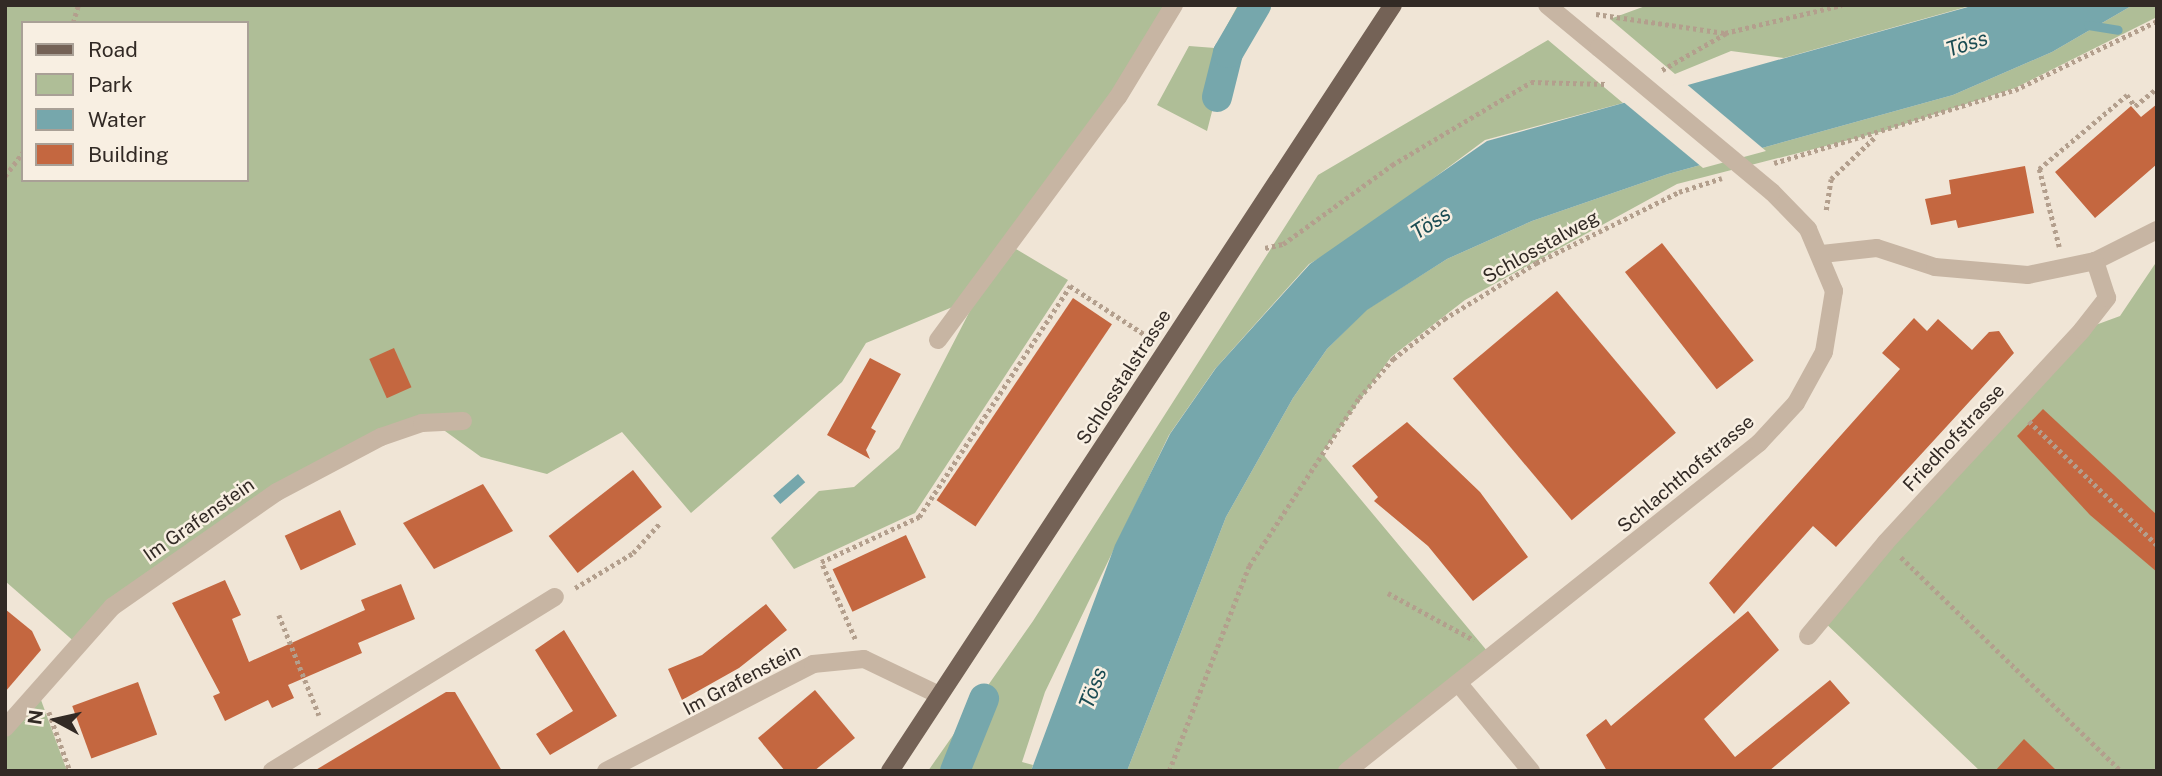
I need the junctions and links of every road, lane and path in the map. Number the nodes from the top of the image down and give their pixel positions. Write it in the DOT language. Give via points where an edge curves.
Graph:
graph roads {
  1 [pos="1174,5"];
  2 [pos="1392,5"];
  3 [pos="1547,5"];
  4 [pos="1842,5"];
  5 [pos="1592,14"];
  6 [pos="2157,21"];
  7 [pos="1728,32"];
  8 [pos="1653,72"];
  9 [pos="1614,82"];
  10 [pos="2157,88"];
  11 [pos="1877,135"];
  12 [pos="21,155"];
  13 [pos="1769,164"];
  14 [pos="1730,176"];
  15 [pos="5,177"];
  16 [pos="1826,210"];
  17 [pos="2157,230"];
  18 [pos="1265,248"];
  19 [pos="1822,254"];
  20 [pos="2095,261"];
  21 [pos="2066,269"];
  22 [pos="1144,334"];
  23 [pos="938,340"];
  24 [pos="2013,405"];
  25 [pos="463,421"];
  26 [pos="660,523"];
  27 [pos="1886,542"];
  28 [pos="2157,545"];
  29 [pos="579,587"];
  30 [pos="1388,593"];
  31 [pos="555,597"];
  32 [pos="279,615"];
  33 [pos="1808,636"];
  34 [pos="1474,640"];
  35 [pos="864,659"];
  36 [pos="1459,684"];
  37 [pos="40,688"];
  38 [pos="939,695"];
  39 [pos="5,728"];
  40 [pos="327,736"];
  41 [pos="70,771"];
  42 [pos="272,771"];
  43 [pos="606,771"];
  44 [pos="890,771"];
  45 [pos="1169,771"];
  46 [pos="1347,771"];
  47 [pos="1531,771"];
  48 [pos="2121,771"];
  1 -- 23 [label="street" via="1118,97"];
  2 -- 38 [label="main road, Schlosstalstrasse"];
  3 -- 19 [label="street, Schlachthofstrasse, bridge" via="1772,192"];
  4 -- 7 [label="path"];
  5 -- 7 [label="path"];
  6 -- 11 [label="path" via="2015,90"];
  7 -- 8 [label="path"];
  9 -- 18 [label="path" via="1531,82 1392,165 1283,244"];
  10 -- 21 [label="path" via="2135,106 2127,95 2039,169"];
  11 -- 13 [label="path"];
  11 -- 16 [label="path" via="1831,178"];
  12 -- 15 [label="path"];
  14 -- 45 [label="path, Schlosstalweg" via="1679,192 1535,263 1444,319 1393,359 1359,398 1249,566"];
  17 -- 20 [label="street"];
  19 -- 21 [label="street" via="1877,248 1981,275"];
  19 -- 36 [label="street, Schlachthofstrasse" via="1834,291 1824,352 1796,403 1759,443"];
  20 -- 21 [label="street"];
  20 -- 24 [label="street, Friedhofstrasse" via="2107,298"];
  22 -- 35 [label="path" via="1070,286 919,517 821,562"];
  24 -- 27 [label="street, Friedhofstrasse"];
  24 -- 28 [label="path"];
  25 -- 37 [label="street, Im Grafenstein" via="422,423 381,437 277,492 112,607"];
  26 -- 29 [label="path" via="633,554"];
  27 -- 33 [label="street, Friedhofstrasse"];
  27 -- 48 [label="path"];
  30 -- 34 [label="path"];
  31 -- 40 [label="street"];
  32 -- 40 [label="path"];
  35 -- 38 [label="street"];
  35 -- 43 [label="street, Im Grafenstein" via="813,664"];
  36 -- 46 [label="street, Schlachthofstrasse"];
  36 -- 47 [label="street"];
  37 -- 39 [label="street, Im Grafenstein"];
  37 -- 41 [label="path"];
  38 -- 44 [label="main road, Schlosstalstrasse"];
  40 -- 42 [label="street"];
}
